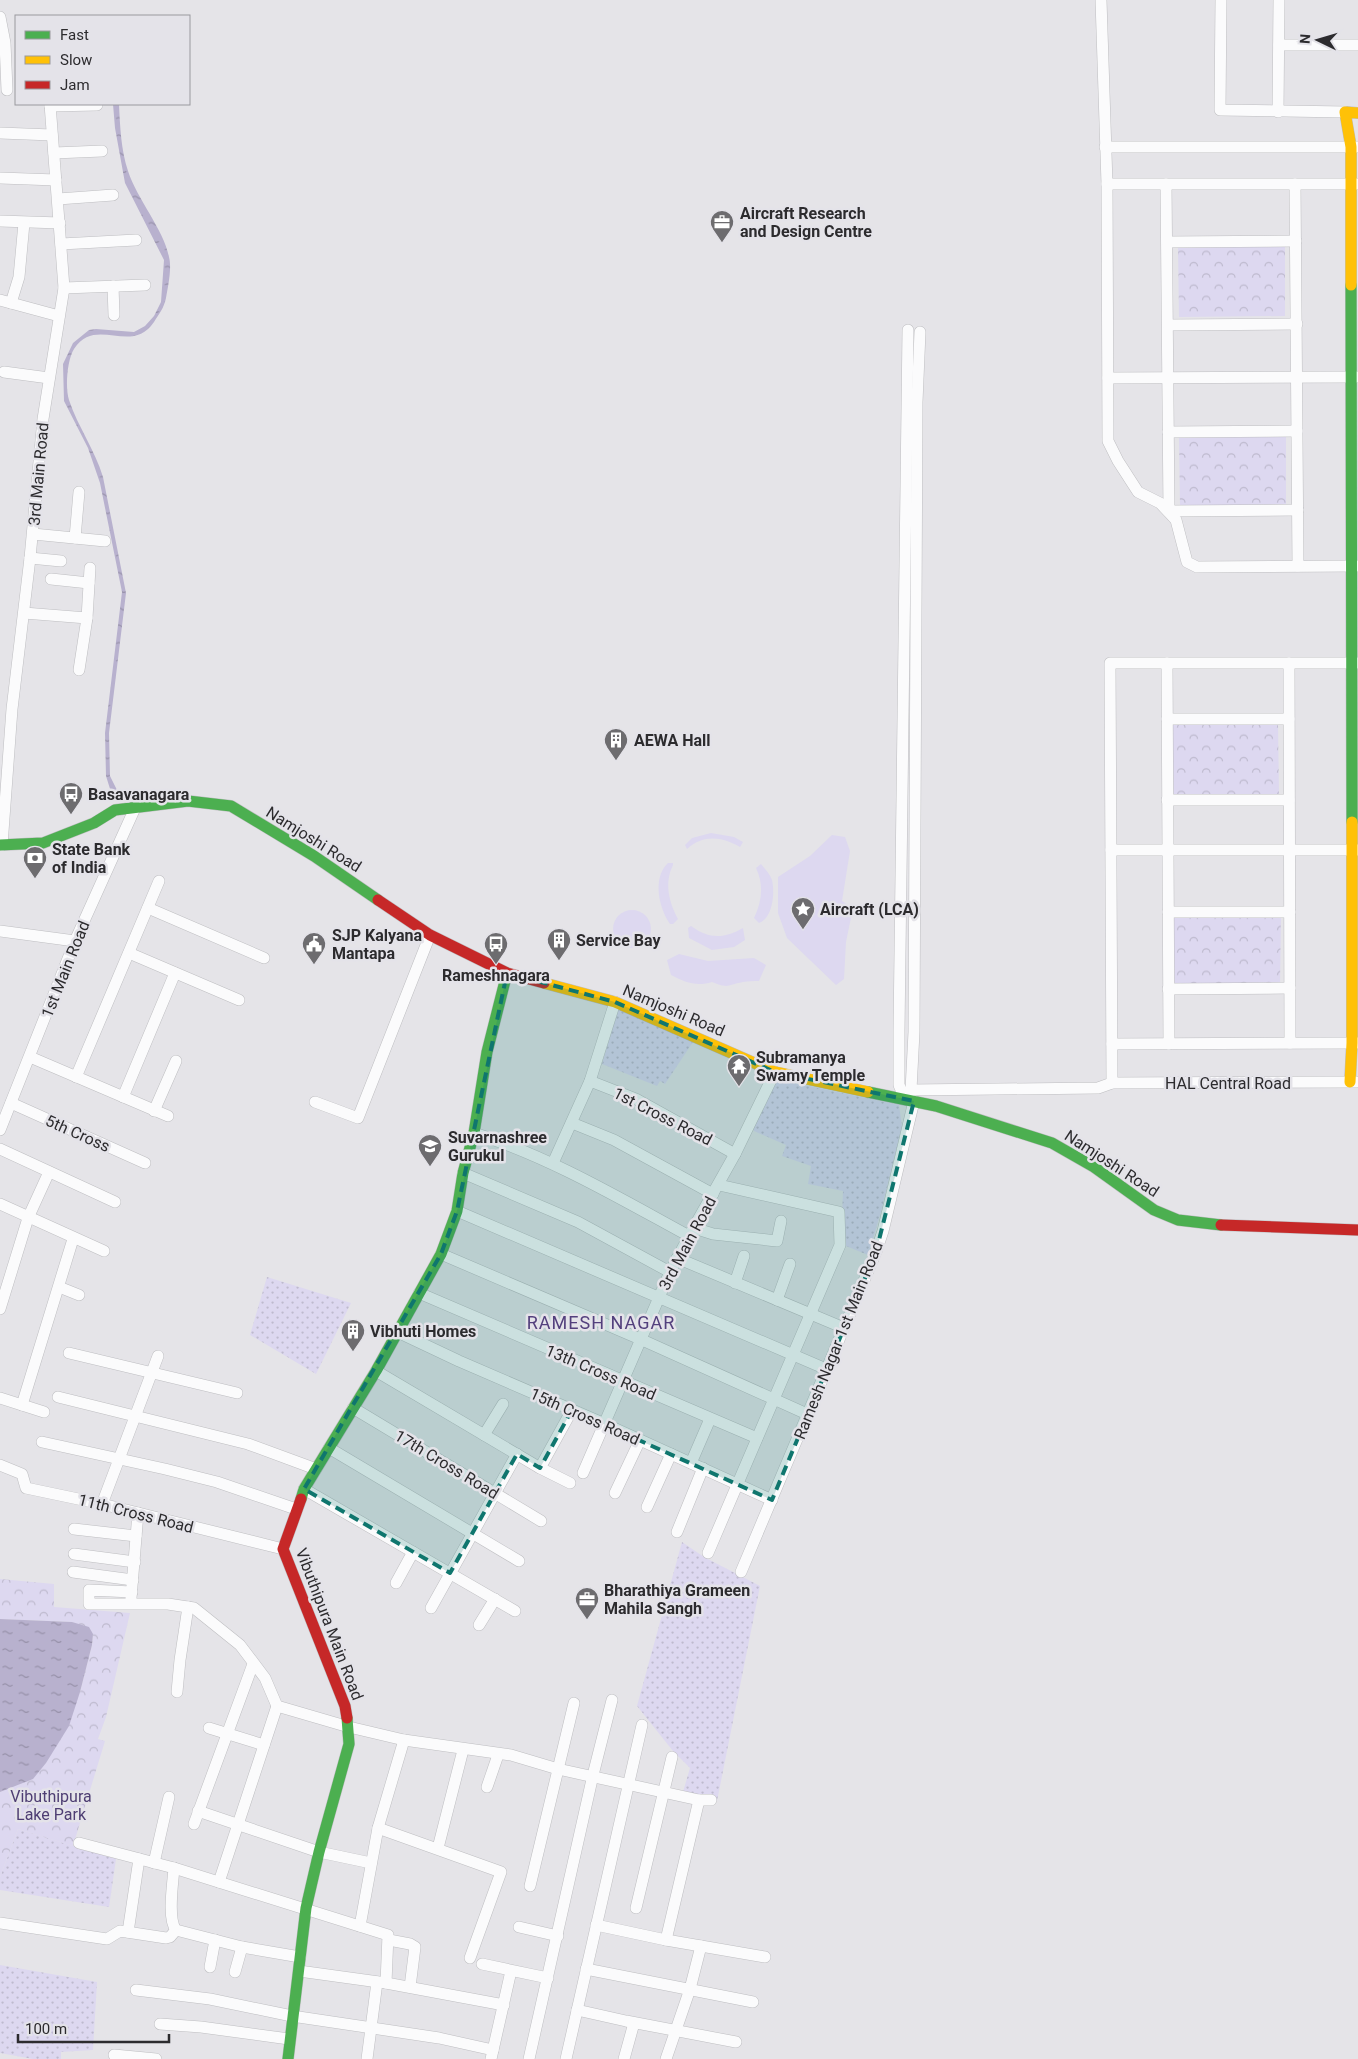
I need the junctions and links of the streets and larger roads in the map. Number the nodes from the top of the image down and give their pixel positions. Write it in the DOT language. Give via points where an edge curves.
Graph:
graph roads {
  1 [pos="1101,0"];
  2 [pos="1221,0"];
  3 [pos="1279,0"];
  4 [pos="1,17"];
  5 [pos="1279,44"];
  6 [pos="1358,45"];
  7 [pos="8,90"];
  8 [pos="50,105"];
  9 [pos="97,105"];
  10 [pos="1278,112"];
  11 [pos="1345,112"];
  12 [pos="1358,113"];
  13 [pos="0,133"];
  14 [pos="52,135"];
  15 [pos="1105,147"];
  16 [pos="1354,147"];
  17 [pos="102,151"];
  18 [pos="54,153"];
  19 [pos="0,178"];
  20 [pos="56,180"];
  21 [pos="1107,184"];
  22 [pos="1166,184"];
  23 [pos="1296,184"];
  24 [pos="1354,184"];
  25 [pos="113,195"];
  26 [pos="58,199"];
  27 [pos="0,221"];
  28 [pos="24,223"];
  29 [pos="60,223"];
  30 [pos="136,240"];
  31 [pos="1296,241"];
  32 [pos="1167,242"];
  33 [pos="61,244"];
  34 [pos="145,285"];
  35 [pos="113,286"];
  36 [pos="64,288"];
  37 [pos="6,302"];
  38 [pos="114,315"];
  39 [pos="59,316"];
  40 [pos="1297,324"];
  41 [pos="1168,325"];
  42 [pos="914,331"];
  43 [pos="4,372"];
  44 [pos="1297,377"];
  45 [pos="1355,377"];
  46 [pos="49,378"];
  47 [pos="1108,378"];
  48 [pos="1168,378"];
  49 [pos="1297,431"];
  50 [pos="1168,432"];
  51 [pos="79,492"];
  52 [pos="1298,510"];
  53 [pos="1169,511"];
  54 [pos="33,534"];
  55 [pos="75,538"];
  56 [pos="105,541"];
  57 [pos="30,558"];
  58 [pos="62,562"];
  59 [pos="1298,566"];
  60 [pos="1355,566"];
  61 [pos="90,568"];
  62 [pos="51,579"];
  63 [pos="90,584"];
  64 [pos="24,613"];
  65 [pos="87,618"];
  66 [pos="1167,663"];
  67 [pos="1288,663"];
  68 [pos="1355,663"];
  69 [pos="79,670"];
  70 [pos="1167,719"];
  71 [pos="1289,719"];
  72 [pos="1167,800"];
  73 [pos="1289,800"];
  74 [pos="135,808"];
  75 [pos="1,845"];
  76 [pos="1111,850"];
  77 [pos="1168,850"];
  78 [pos="1289,850"];
  79 [pos="1355,850"];
  80 [pos="160,881"];
  81 [pos="148,908"];
  82 [pos="1168,912"];
  83 [pos="1290,912"];
  84 [pos="0,931"];
  85 [pos="430,935"];
  86 [pos="76,941"];
  87 [pos="129,953"];
  88 [pos="264,958"];
  89 [pos="175,973"];
  90 [pos="506,973"];
  91 [pos="1290,988"];
  92 [pos="1168,989"];
  93 [pos="239,1000"];
  94 [pos="616,1002"];
  95 [pos="1355,1043"];
  96 [pos="1112,1044"];
  97 [pos="1168,1044"];
  98 [pos="1290,1044"];
  99 [pos="30,1058"];
  100 [pos="176,1061"];
  101 [pos="775,1072"];
  102 [pos="76,1077"];
  103 [pos="590,1081"];
  104 [pos="1354,1082"];
  105 [pos="1112,1083"];
  106 [pos="122,1097"];
  107 [pos="910,1097"];
  108 [pos="315,1102"];
  109 [pos="11,1103"];
  110 [pos="154,1111"];
  111 [pos="168,1116"];
  112 [pos="572,1123"];
  113 [pos="0,1130"];
  114 [pos="474,1133"];
  115 [pos="0,1148"];
  116 [pos="735,1154"];
  117 [pos="145,1162"];
  118 [pos="553,1164"];
  119 [pos="49,1172"];
  120 [pos="463,1173"];
  121 [pos="716,1190"];
  122 [pos="115,1202"];
  123 [pos="0,1204"];
  124 [pos="457,1211"];
  125 [pos="28,1218"];
  126 [pos="781,1222"];
  127 [pos="1358,1230"];
  128 [pos="691,1232"];
  129 [pos="74,1239"];
  130 [pos="104,1251"];
  131 [pos="442,1254"];
  132 [pos="744,1256"];
  133 [pos="677,1258"];
  134 [pos="790,1264"];
  135 [pos="670,1272"];
  136 [pos="735,1283"];
  137 [pos="59,1287"];
  138 [pos="419,1293"];
  139 [pos="79,1295"];
  140 [pos="658,1298"];
  141 [pos="777,1300"];
  142 [pos="0,1309"];
  143 [pos="810,1314"];
  144 [pos="844,1328"];
  145 [pos="398,1330"];
  146 [pos="640,1339"];
  147 [pos="69,1353"];
  148 [pos="793,1355"];
  149 [pos="158,1356"];
  150 [pos="826,1369"];
  151 [pos="376,1371"];
  152 [pos="151,1374"];
  153 [pos="623,1381"];
  154 [pos="237,1393"];
  155 [pos="58,1397"];
  156 [pos="0,1398"];
  157 [pos="773,1400"];
  158 [pos="503,1404"];
  159 [pos="22,1405"];
  160 [pos="353,1408"];
  161 [pos="572,1410"];
  162 [pos="44,1412"];
  163 [pos="807,1414"];
  164 [pos="135,1416"];
  165 [pos="710,1419"];
  166 [pos="605,1424"];
  167 [pos="484,1435"];
  168 [pos="757,1438"];
  169 [pos="640,1440"];
  170 [pos="42,1442"];
  171 [pos="329,1448"];
  172 [pos="516,1454"];
  173 [pos="671,1454"];
  174 [pos="119,1459"];
  175 [pos="691,1463"];
  176 [pos="0,1465"];
  177 [pos="540,1468"];
  178 [pos="703,1468"];
  179 [pos="316,1469"];
  180 [pos="583,1473"];
  181 [pos="570,1483"];
  182 [pos="738,1484"];
  183 [pos="304,1489"];
  184 [pos="495,1493"];
  185 [pos="615,1493"];
  186 [pos="772,1500"];
  187 [pos="102,1504"];
  188 [pos="647,1507"];
  189 [pos="296,1509"];
  190 [pos="138,1513"];
  191 [pos="541,1521"];
  192 [pos="74,1529"];
  193 [pos="676,1532"];
  194 [pos="472,1534"];
  195 [pos="136,1536"];
  196 [pos="283,1549"];
  197 [pos="413,1552"];
  198 [pos="74,1554"];
  199 [pos="708,1554"];
  200 [pos="519,1561"];
  201 [pos="135,1562"];
  202 [pos="73,1572"];
  203 [pos="741,1572"];
  204 [pos="450,1574"];
  205 [pos="396,1583"];
  206 [pos="132,1586"];
  207 [pos="495,1599"];
  208 [pos="130,1604"];
  209 [pos="188,1607"];
  210 [pos="431,1608"];
  211 [pos="515,1611"];
  212 [pos="479,1625"];
  213 [pos="253,1664"];
  214 [pos="177,1692"];
  215 [pos="612,1700"];
  216 [pos="574,1703"];
  217 [pos="277,1706"];
  218 [pos="642,1725"];
  219 [pos="348,1727"];
  220 [pos="209,1728"];
  221 [pos="226,1733"];
  222 [pos="404,1740"];
  223 [pos="264,1745"];
  224 [pos="462,1750"];
  225 [pos="498,1755"];
  226 [pos="672,1757"];
  227 [pos="558,1768"];
  228 [pos="593,1776"];
  229 [pos="629,1783"];
  230 [pos="487,1787"];
  231 [pos="663,1791"];
  232 [pos="169,1797"];
  233 [pos="699,1800"];
  234 [pos="711,1800"];
  235 [pos="198,1811"];
  236 [pos="194,1824"];
  237 [pos="238,1825"];
  238 [pos="378,1828"];
  239 [pos="79,1843"];
  240 [pos="438,1848"];
  241 [pos="319,1852"];
  242 [pos="139,1859"];
  243 [pos="154,1863"];
  244 [pos="371,1863"];
  245 [pos="174,1868"];
  246 [pos="219,1882"];
  247 [pos="530,1886"];
  248 [pos="306,1908"];
  249 [pos="636,1908"];
  250 [pos="0,1923"];
  251 [pos="596,1925"];
  252 [pos="360,1926"];
  253 [pos="520,1927"];
  254 [pos="176,1930"];
  255 [pos="128,1932"];
  256 [pos="558,1936"];
  257 [pos="215,1940"];
  258 [pos="389,1940"];
  259 [pos="666,1940"];
  260 [pos="700,1946"];
  261 [pos="242,1947"];
  262 [pos="765,1957"];
  263 [pos="300,1958"];
  264 [pos="470,1958"];
  265 [pos="482,1964"];
  266 [pos="210,1967"];
  267 [pos="586,1969"];
  268 [pos="299,1971"];
  269 [pos="511,1971"];
  270 [pos="235,1972"];
  271 [pos="548,1978"];
  272 [pos="382,1982"];
  273 [pos="410,1987"];
  274 [pos="690,1989"];
  275 [pos="136,1990"];
  276 [pos="753,2002"];
  277 [pos="504,2005"];
  278 [pos="577,2010"];
  279 [pos="292,2016"];
  280 [pos="634,2023"];
  281 [pos="160,2024"];
  282 [pos="371,2028"];
  283 [pos="676,2030"];
  284 [pos="289,2039"];
  285 [pos="736,2042"];
  286 [pos="114,2055"];
  287 [pos="492,2055"];
  288 [pos="156,2059"];
  289 [pos="288,2059"];
  290 [pos="368,2059"];
  291 [pos="529,2059"];
  292 [pos="566,2059"];
  293 [pos="624,2059"];
  294 [pos="666,2059"];
  1 -- 15 [label="street"];
  2 -- 10 [label="street" via="1220,110"];
  3 -- 5 [label="street"];
  4 -- 7 [label="street"];
  5 -- 6 [label="street"];
  5 -- 10 [label="street"];
  8 -- 9 [label="street"];
  8 -- 14 [label="street, 3rd Main Road"];
  10 -- 11 [label="street"];
  11 -- 12 [label="street"];
  11 -- 16 [label="street"];
  13 -- 14 [label="street"];
  14 -- 18 [label="street, 3rd Main Road"];
  15 -- 16 [label="street"];
  15 -- 21 [label="street"];
  16 -- 24 [label="street"];
  17 -- 18 [label="street"];
  18 -- 20 [label="street, 3rd Main Road"];
  19 -- 20 [label="street"];
  20 -- 26 [label="street, 3rd Main Road"];
  21 -- 22 [label="street"];
  21 -- 47 [label="street"];
  22 -- 23 [label="street"];
  22 -- 32 [label="street"];
  23 -- 24 [label="street"];
  23 -- 31 [label="street"];
  24 -- 45 [label="street"];
  25 -- 26 [label="street"];
  26 -- 29 [label="street, 3rd Main Road"];
  27 -- 28 [label="street"];
  28 -- 29 [label="street"];
  28 -- 37 [label="street" via="18,277"];
  29 -- 33 [label="street, 3rd Main Road"];
  30 -- 33 [label="street"];
  31 -- 32 [label="street"];
  31 -- 40 [label="street"];
  32 -- 41 [label="street"];
  33 -- 36 [label="street, 3rd Main Road"];
  34 -- 35 [label="street"];
  35 -- 36 [label="street"];
  35 -- 38 [label="street"];
  36 -- 39 [label="street, 3rd Main Road"];
  37 -- 39 [label="street"];
  39 -- 46 [label="street, 3rd Main Road"];
  40 -- 41 [label="street"];
  40 -- 44 [label="street"];
  41 -- 48 [label="street"];
  42 -- 107 [label="street" via="899,1076 899,1085"];
  43 -- 46 [label="street"];
  44 -- 45 [label="street"];
  44 -- 48 [label="street"];
  44 -- 49 [label="street"];
  45 -- 60 [label="street"];
  46 -- 54 [label="street, 3rd Main Road"];
  47 -- 48 [label="street"];
  47 -- 53 [label="street" via="1108,441 1138,492"];
  48 -- 50 [label="street"];
  49 -- 50 [label="street"];
  49 -- 52 [label="street"];
  50 -- 53 [label="street"];
  51 -- 55 [label="street"];
  52 -- 53 [label="street"];
  52 -- 59 [label="street"];
  53 -- 59 [label="street" via="1176,520 1187,562 1196,567"];
  54 -- 55 [label="street"];
  54 -- 57 [label="street, 3rd Main Road"];
  55 -- 56 [label="street"];
  57 -- 58 [label="street"];
  57 -- 64 [label="street, 3rd Main Road"];
  59 -- 60 [label="street"];
  60 -- 68 [label="street"];
  61 -- 63 [label="street"];
  62 -- 63 [label="street"];
  63 -- 65 [label="street"];
  64 -- 65 [label="street"];
  64 -- 75 [label="street, 3rd Main Road"];
  65 -- 69 [label="street"];
  66 -- 67 [label="street"];
  66 -- 70 [label="street"];
  66 -- 76 [label="street" via="1110,663"];
  67 -- 68 [label="street"];
  67 -- 71 [label="street"];
  68 -- 79 [label="street"];
  70 -- 71 [label="street"];
  70 -- 72 [label="street"];
  71 -- 73 [label="street"];
  72 -- 73 [label="street"];
  72 -- 77 [label="street"];
  73 -- 78 [label="street"];
  74 -- 75 [label="street, Namjoshi Road" via="115,810 91,824 42,843"];
  74 -- 85 [label="street, Namjoshi Road" via="188,801 231,806 314,856"];
  74 -- 86 [label="street, 1st Main Road"];
  76 -- 77 [label="street"];
  76 -- 96 [label="street"];
  77 -- 78 [label="street"];
  77 -- 82 [label="street"];
  78 -- 79 [label="street"];
  78 -- 83 [label="street"];
  79 -- 95 [label="street"];
  80 -- 81 [label="street"];
  81 -- 87 [label="street"];
  81 -- 88 [label="street"];
  82 -- 83 [label="street"];
  82 -- 92 [label="street"];
  83 -- 91 [label="street"];
  84 -- 86 [label="street"];
  85 -- 90 [label="street, Namjoshi Road"];
  85 -- 108 [label="street" via="358,1118"];
  86 -- 99 [label="street, 1st Main Road"];
  87 -- 89 [label="street"];
  87 -- 102 [label="street"];
  89 -- 93 [label="street"];
  89 -- 106 [label="street"];
  90 -- 94 [label="street, Namjoshi Road"];
  90 -- 114 [label="street, Vibuthipura Main Road" via="487,1052"];
  91 -- 92 [label="street"];
  91 -- 98 [label="street"];
  92 -- 97 [label="street"];
  94 -- 101 [label="street, Namjoshi Road"];
  94 -- 103 [label="street"];
  95 -- 98 [label="street"];
  95 -- 104 [label="street"];
  96 -- 97 [label="street"];
  96 -- 105 [label="street"];
  97 -- 98 [label="street"];
  99 -- 102 [label="street"];
  99 -- 109 [label="street, 1st Main Road"];
  100 -- 110 [label="street"];
  101 -- 107 [label="street, Namjoshi Road"];
  101 -- 116 [label="street, 3rd Main Road"];
  102 -- 106 [label="street"];
  103 -- 112 [label="street"];
  103 -- 116 [label="street, 1st Cross Road" via="636,1099"];
  104 -- 105 [label="street, HAL Central Road"];
  105 -- 107 [label="street, HAL Central Road" via="1098,1088"];
  106 -- 110 [label="street"];
  107 -- 127 [label="street, Namjoshi Road" via="1052,1143 1154,1210 1178,1220"];
  107 -- 144 [label="street, Ramesh Nagar 1st Main Road" via="883,1231"];
  109 -- 113 [label="street, 1st Main Road"];
  109 -- 117 [label="street, 5th Cross"];
  110 -- 111 [label="street"];
  112 -- 118 [label="street"];
  112 -- 121 [label="street"];
  114 -- 118 [label="street" via="513,1145"];
  114 -- 120 [label="street, Vibuthipura Main Road"];
  115 -- 119 [label="street"];
  116 -- 121 [label="street, 3rd Main Road"];
  118 -- 128 [label="street"];
  119 -- 122 [label="street"];
  119 -- 125 [label="street"];
  120 -- 124 [label="street, Vibuthipura Main Road"];
  120 -- 135 [label="street" via="578,1222"];
  121 -- 128 [label="street, 3rd Main Road"];
  121 -- 143 [label="street" via="839,1212 840,1244"];
  123 -- 125 [label="street"];
  124 -- 131 [label="street, Vibuthipura Main Road"];
  124 -- 140 [label="street"];
  125 -- 129 [label="street"];
  125 -- 142 [label="street"];
  126 -- 128 [label="street" via="777,1242"];
  128 -- 133 [label="street, 3rd Main Road"];
  129 -- 130 [label="street"];
  129 -- 137 [label="street"];
  131 -- 138 [label="street, Vibuthipura Main Road"];
  131 -- 146 [label="street"];
  132 -- 136 [label="street"];
  133 -- 135 [label="street, 3rd Main Road"];
  133 -- 136 [label="street"];
  134 -- 141 [label="street"];
  135 -- 140 [label="street, 3rd Main Road"];
  136 -- 141 [label="street"];
  137 -- 139 [label="street"];
  137 -- 159 [label="street"];
  138 -- 145 [label="street, Vibuthipura Main Road"];
  138 -- 153 [label="street, 13th Cross Road"];
  140 -- 146 [label="street, 3rd Main Road"];
  140 -- 148 [label="street"];
  141 -- 143 [label="street"];
  143 -- 144 [label="street"];
  143 -- 148 [label="street"];
  144 -- 150 [label="street, Ramesh Nagar 1st Main Road"];
  145 -- 151 [label="street, Vibuthipura Main Road"];
  145 -- 161 [label="street, 15th Cross Road" via="458,1361"];
  146 -- 153 [label="street, 3rd Main Road"];
  146 -- 157 [label="street"];
  147 -- 152 [label="street"];
  148 -- 150 [label="street"];
  148 -- 157 [label="street"];
  149 -- 152 [label="street"];
  150 -- 163 [label="street, Ramesh Nagar 1st Main Road"];
  151 -- 160 [label="street, Vibuthipura Main Road"];
  151 -- 167 [label="street"];
  152 -- 154 [label="street"];
  152 -- 164 [label="street"];
  153 -- 165 [label="street, 13th Cross Road"];
  153 -- 166 [label="street, 3rd Main Road"];
  155 -- 164 [label="street"];
  156 -- 159 [label="street"];
  157 -- 163 [label="street"];
  157 -- 168 [label="street"];
  158 -- 167 [label="street"];
  159 -- 162 [label="street"];
  160 -- 171 [label="street, Vibuthipura Main Road"];
  160 -- 184 [label="street, 17th Cross Road"];
  161 -- 166 [label="street, 15th Cross Road"];
  161 -- 177 [label="street"];
  163 -- 186 [label="street, Ramesh Nagar 1st Main Road"];
  164 -- 174 [label="street"];
  164 -- 179 [label="street" via="248,1444"];
  165 -- 168 [label="street, 13th Cross Road"];
  165 -- 175 [label="street"];
  166 -- 169 [label="street, 15th Cross Road"];
  166 -- 180 [label="street, 3rd Main Road"];
  167 -- 172 [label="street"];
  168 -- 182 [label="street"];
  169 -- 173 [label="street, 15th Cross Road"];
  169 -- 185 [label="street"];
  170 -- 174 [label="street"];
  171 -- 179 [label="street, Vibuthipura Main Road"];
  171 -- 194 [label="street"];
  172 -- 177 [label="street"];
  172 -- 184 [label="street"];
  173 -- 175 [label="street, 15th Cross Road"];
  173 -- 188 [label="street"];
  174 -- 187 [label="street"];
  174 -- 189 [label="street" via="217,1482"];
  175 -- 178 [label="street, 15th Cross Road"];
  176 -- 187 [label="street, 11th Cross Road" via="22,1474 26,1488"];
  177 -- 181 [label="street"];
  178 -- 182 [label="street, 15th Cross Road"];
  178 -- 193 [label="street"];
  179 -- 183 [label="street, Vibuthipura Main Road"];
  182 -- 186 [label="street, 15th Cross Road"];
  182 -- 199 [label="street"];
  183 -- 189 [label="street, Vibuthipura Main Road"];
  183 -- 197 [label="street"];
  184 -- 191 [label="street, 17th Cross Road"];
  184 -- 194 [label="street"];
  186 -- 203 [label="street, Ramesh Nagar 1st Main Road"];
  187 -- 190 [label="street, 11th Cross Road"];
  189 -- 196 [label="street, Vibuthipura Main Road"];
  190 -- 195 [label="street"];
  190 -- 196 [label="street, 11th Cross Road"];
  192 -- 195 [label="street"];
  194 -- 200 [label="street"];
  194 -- 204 [label="street"];
  195 -- 201 [label="street"];
  196 -- 219 [label="street, Vibuthipura Main Road" via="345,1706"];
  197 -- 204 [label="street"];
  197 -- 205 [label="street"];
  198 -- 201 [label="street"];
  201 -- 206 [label="street"];
  202 -- 206 [label="street"];
  204 -- 207 [label="street"];
  204 -- 210 [label="street"];
  206 -- 208 [label="street"];
  206 -- 208 [label="street" via="89,1590 89,1604"];
  207 -- 211 [label="street"];
  207 -- 212 [label="street"];
  208 -- 209 [label="street"];
  209 -- 213 [label="street" via="199,1611 234,1639"];
  209 -- 214 [label="street"];
  213 -- 217 [label="street" via="265,1678"];
  213 -- 221 [label="street"];
  215 -- 228 [label="street"];
  216 -- 227 [label="street"];
  217 -- 219 [label="street"];
  217 -- 223 [label="street"];
  218 -- 229 [label="street"];
  219 -- 222 [label="street"];
  219 -- 241 [label="street, Vibuthipura Main Road" via="348,1744"];
  220 -- 221 [label="street"];
  221 -- 223 [label="street"];
  221 -- 235 [label="street"];
  222 -- 224 [label="street"];
  222 -- 238 [label="street"];
  223 -- 237 [label="street"];
  224 -- 225 [label="street"];
  224 -- 240 [label="street"];
  225 -- 227 [label="street" via="511,1755"];
  225 -- 230 [label="street"];
  226 -- 231 [label="street"];
  227 -- 228 [label="street"];
  227 -- 247 [label="street"];
  228 -- 229 [label="street"];
  228 -- 256 [label="street"];
  229 -- 231 [label="street"];
  229 -- 251 [label="street"];
  231 -- 233 [label="street"];
  231 -- 249 [label="street"];
  232 -- 243 [label="street"];
  233 -- 234 [label="street"];
  233 -- 259 [label="street"];
  235 -- 236 [label="street"];
  235 -- 237 [label="street"];
  237 -- 241 [label="street"];
  237 -- 246 [label="street"];
  238 -- 240 [label="street"];
  238 -- 244 [label="street"];
  239 -- 242 [label="street"];
  240 -- 264 [label="street" via="501,1872"];
  241 -- 244 [label="street"];
  241 -- 248 [label="street, Vibuthipura Main Road"];
  242 -- 243 [label="street"];
  242 -- 255 [label="street"];
  243 -- 245 [label="street"];
  244 -- 252 [label="street"];
  245 -- 246 [label="street"];
  245 -- 254 [label="street" via="171,1917"];
  246 -- 248 [label="street"];
  248 -- 252 [label="street"];
  248 -- 263 [label="street, Vibuthipura Main Road"];
  250 -- 255 [label="street" via="107,1939 118,1931"];
  251 -- 259 [label="street"];
  251 -- 267 [label="street"];
  252 -- 258 [label="street" via="388,1935"];
  253 -- 256 [label="street"];
  254 -- 255 [label="street" via="166,1938"];
  254 -- 257 [label="street"];
  256 -- 271 [label="street"];
  257 -- 261 [label="street"];
  257 -- 266 [label="street"];
  258 -- 272 [label="street"];
  258 -- 273 [label="street" via="415,1948"];
  259 -- 260 [label="street"];
  260 -- 262 [label="street"];
  260 -- 274 [label="street"];
  261 -- 263 [label="street"];
  261 -- 270 [label="street"];
  263 -- 268 [label="street, Vibuthipura Main Road"];
  265 -- 269 [label="street"];
  267 -- 274 [label="street"];
  267 -- 278 [label="street"];
  268 -- 272 [label="street"];
  268 -- 279 [label="street, Vibuthipura Main Road"];
  269 -- 271 [label="street"];
  269 -- 277 [label="street"];
  271 -- 291 [label="street"];
  272 -- 273 [label="street"];
  272 -- 282 [label="street"];
  273 -- 277 [label="street"];
  274 -- 276 [label="street"];
  274 -- 283 [label="street"];
  275 -- 279 [label="street" via="210,1999"];
  277 -- 287 [label="street"];
  278 -- 280 [label="street"];
  278 -- 292 [label="street"];
  279 -- 282 [label="street"];
  279 -- 284 [label="street, Vibuthipura Main Road"];
  280 -- 283 [label="street"];
  280 -- 293 [label="street"];
  281 -- 284 [label="street"];
  282 -- 287 [label="street" via="439,2038"];
  282 -- 290 [label="street"];
  283 -- 285 [label="street"];
  283 -- 294 [label="street"];
  284 -- 289 [label="street, Vibuthipura Main Road"];
  286 -- 288 [label="street"];
}
